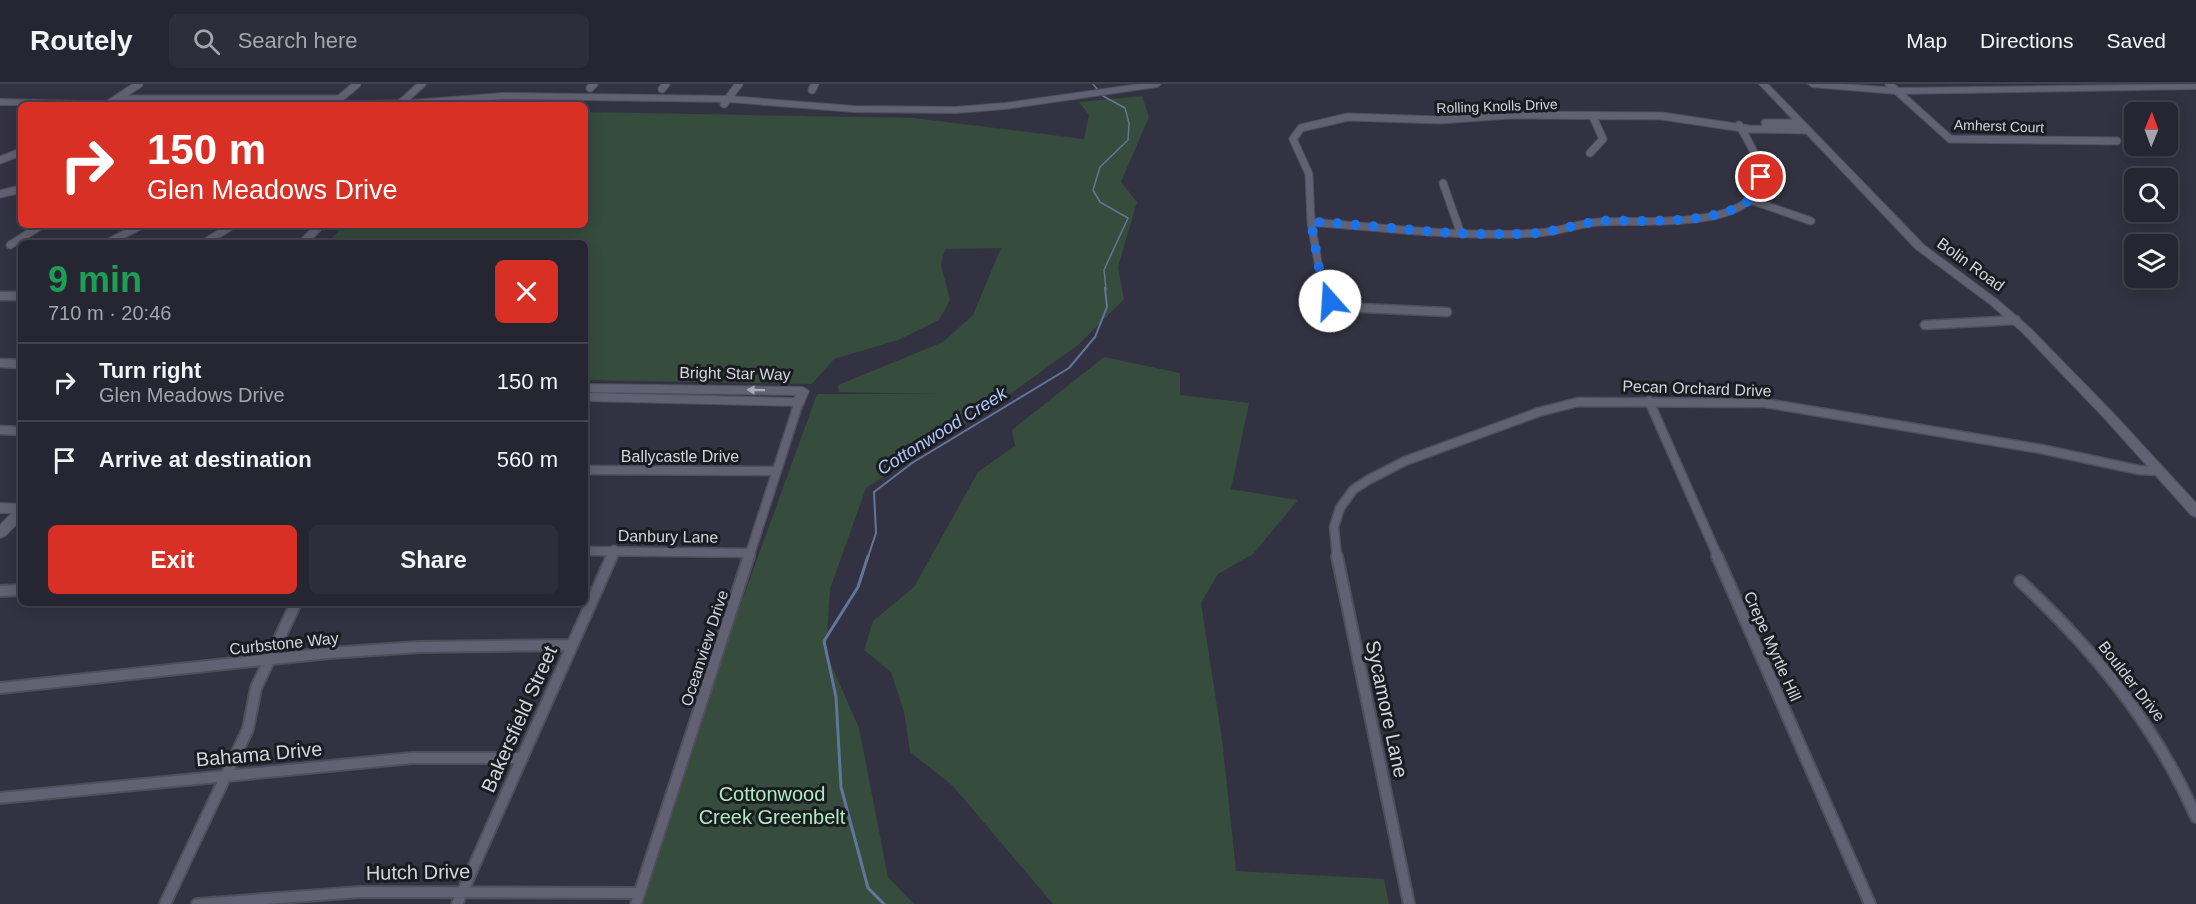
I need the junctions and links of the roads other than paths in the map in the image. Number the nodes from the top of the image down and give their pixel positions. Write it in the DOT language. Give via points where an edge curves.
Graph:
graph roads {
  1 [pos="139,84"];
  2 [pos="357,84"];
  3 [pos="422,84"];
  4 [pos="739,84"];
  5 [pos="1157,84"];
  6 [pos="1763,84"];
  7 [pos="1812,84"];
  8 [pos="1828,84"];
  9 [pos="2172,84"];
  10 [pos="2194,85"];
  11 [pos="1893,88"];
  12 [pos="487,89"];
  13 [pos="727,101"];
  14 [pos="0,102"];
  15 [pos="18,102"];
  16 [pos="119,102"];
  17 [pos="336,102"];
  18 [pos="402,102"];
  19 [pos="476,102"];
  20 [pos="0,108"];
  21 [pos="18,109"];
  22 [pos="1593,117"];
  23 [pos="1779,123"];
  24 [pos="1739,125"];
  25 [pos="1802,126"];
  26 [pos="1784,130"];
  27 [pos="2117,141"];
  28 [pos="18,153"];
  29 [pos="1590,153"];
  30 [pos="0,160"];
  31 [pos="1443,183"];
  32 [pos="18,190"];
  33 [pos="0,194"];
  34 [pos="1750,200"];
  35 [pos="1811,221"];
  36 [pos="1311,222"];
  37 [pos="37,228"];
  38 [pos="136,228"];
  39 [pos="228,228"];
  40 [pos="318,228"];
  41 [pos="328,228"];
  42 [pos="1461,234"];
  43 [pos="18,240"];
  44 [pos="18,240"];
  45 [pos="113,240"];
  46 [pos="209,240"];
  47 [pos="305,240"];
  48 [pos="316,240"];
  49 [pos="18,246"];
  50 [pos="0,296"];
  51 [pos="18,297"];
  52 [pos="1447,312"];
  53 [pos="2016,321"];
  54 [pos="1925,325"];
  55 [pos="0,363"];
  56 [pos="18,364"];
  57 [pos="588,388"];
  58 [pos="588,397"];
  59 [pos="1649,400"];
  60 [pos="799,402"];
  61 [pos="0,430"];
  62 [pos="18,431"];
  63 [pos="588,470"];
  64 [pos="776,471"];
  65 [pos="2159,471"];
  66 [pos="0,508"];
  67 [pos="18,510"];
  68 [pos="2196,512"];
  69 [pos="18,513"];
  70 [pos="1335,520"];
  71 [pos="0,533"];
  72 [pos="614,550"];
  73 [pos="588,551"];
  74 [pos="751,553"];
  75 [pos="2020,581"];
  76 [pos="18,590"];
  77 [pos="0,591"];
  78 [pos="294,606"];
  79 [pos="572,645"];
  80 [pos="268,659"];
  81 [pos="0,688"];
  82 [pos="521,758"];
  83 [pos="226,774"];
  84 [pos="0,798"];
  85 [pos="2196,817"];
  86 [pos="463,890"];
  87 [pos="638,899"];
  88 [pos="165,904"];
  89 [pos="197,904"];
  90 [pos="457,904"];
  91 [pos="1409,904"];
  92 [pos="1870,904"];
  1 -- 16 [label="street"];
  2 -- 17 [label="street"];
  3 -- 18 [label="street"];
  4 -- 13 [label="street"];
  5 -- 13 [label="main road" via="967,109 854,109"];
  6 -- 25 [label="main road, Bolin Road"];
  7 -- 11 [label="main road"];
  8 -- 11 [label="main road"];
  9 -- 11 [label="main road"];
  10 -- 11 [label="main road"];
  11 -- 27 [label="street, Amherst Court" via="1950,139"];
  12 -- 19 [label="main road"];
  13 -- 19 [label="main road"];
  14 -- 15 [label="main road"];
  20 -- 21 [label="main road"];
  22 -- 24 [label="street, Rolling Knolls Drive" via="1662,116"];
  22 -- 29 [label="street" via="1604,139"];
  22 -- 36 [label="street, Rolling Knolls Drive" via="1337,117 1301,128 1294,137 1309,174"];
  23 -- 24 [label="street, Rolling Knolls Drive"];
  23 -- 25 [label="street, Rolling Knolls Drive"];
  23 -- 26 [label="street"];
  24 -- 26 [label="street, Rolling Knolls Drive"];
  24 -- 34 [label="street" via="1761,172 1761,184"];
  25 -- 26 [label="street, Rolling Knolls Drive"];
  25 -- 53 [label="main road, Bolin Road" via="1920,248"];
  28 -- 30 [label="street"];
  31 -- 42 [label="street"];
  32 -- 33 [label="street"];
  34 -- 35 [label="street"];
  34 -- 42 [label="street" via="1725,212 1685,221 1598,222 1539,233"];
  36 -- 42 [label="street"];
  36 -- 52 [label="street" via="1319,268 1333,304 1356,309"];
  37 -- 43 [label="street"];
  38 -- 45 [label="street"];
  39 -- 46 [label="street"];
  40 -- 47 [label="main road"];
  41 -- 48 [label="main road"];
  44 -- 49 [label="street" via="10,245"];
  50 -- 51 [label="street"];
  53 -- 54 [label="street"];
  53 -- 65 [label="main road, Bolin Road"];
  55 -- 56 [label="street"];
  60 -- 57 [label="main road, Bright Star Way, one-way" via="803,391"];
  58 -- 60 [label="main road, Bright Star Way"];
  59 -- 65 [label="street, Pecan Orchard Drive" via="1775,404"];
  59 -- 70 [label="street, Pecan Orchard Drive" via="1589,401 1553,407 1406,461 1353,490"];
  59 -- 92 [label="street, Crepe Myrtle Hill"];
  60 -- 64 [label="street, Oceanview Drive"];
  61 -- 62 [label="street"];
  63 -- 64 [label="street, Ballycastle Drive"];
  64 -- 74 [label="street, Oceanview Drive"];
  65 -- 68 [label="main road, Bolin Road"];
  66 -- 67 [label="main road"];
  69 -- 71 [label="main road"];
  70 -- 91 [label="street, Sycamore Lane" via="1338,562"];
  72 -- 73 [label="street, Danbury Lane"];
  72 -- 74 [label="street, Danbury Lane"];
  72 -- 79 [label="street, Bakersfield Street"];
  74 -- 87 [label="street, Oceanview Drive"];
  75 -- 85 [label="street, Boulder Drive" via="2124,690 2179,776"];
  76 -- 77 [label="street"];
  78 -- 80 [label="street"];
  79 -- 80 [label="street, Curbstone Way" via="419,647"];
  79 -- 82 [label="street, Bakersfield Street"];
  80 -- 81 [label="street, Curbstone Way"];
  80 -- 83 [label="street" via="256,688 248,729"];
  82 -- 83 [label="street, Bahama Drive" via="412,759"];
  82 -- 86 [label="street, Bakersfield Street"];
  83 -- 84 [label="street, Bahama Drive"];
  83 -- 88 [label="street"];
  86 -- 87 [label="street, Hutch Drive"];
  86 -- 89 [label="street, Hutch Drive" via="361,892"];
  86 -- 90 [label="street, Bakersfield Street"];
}
